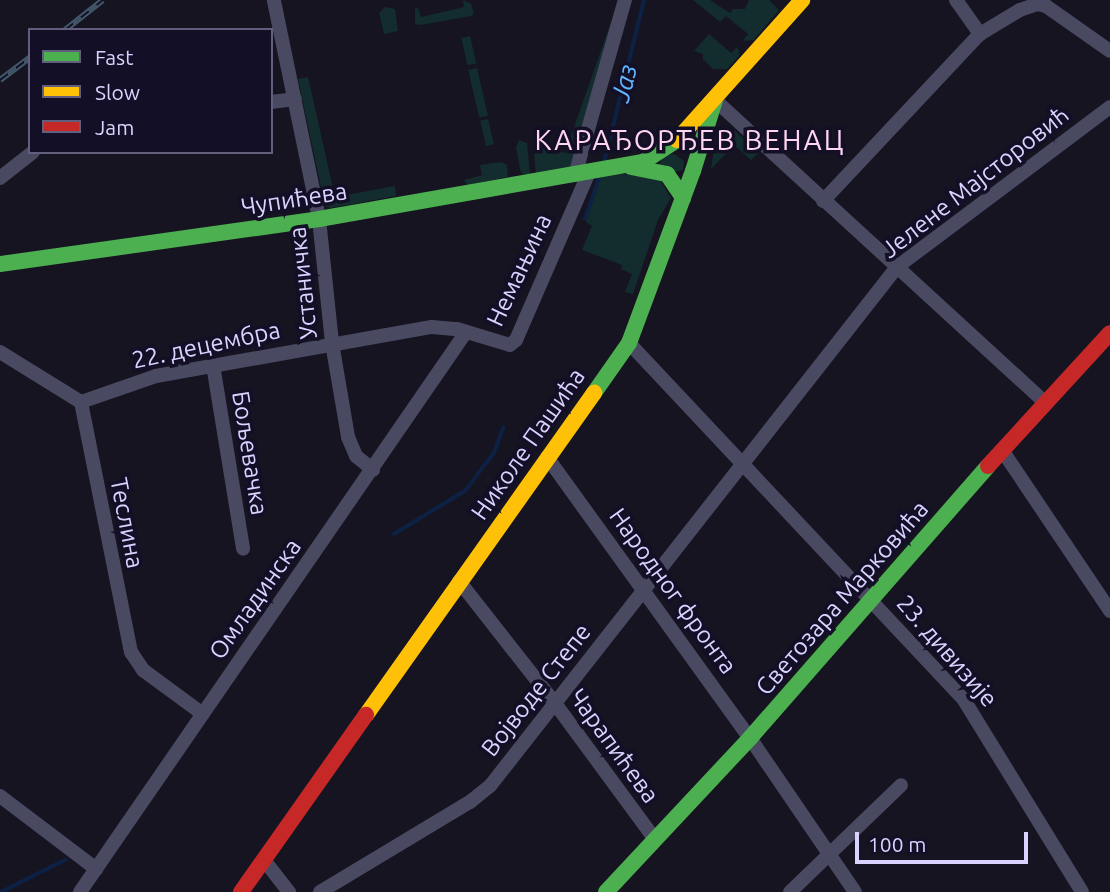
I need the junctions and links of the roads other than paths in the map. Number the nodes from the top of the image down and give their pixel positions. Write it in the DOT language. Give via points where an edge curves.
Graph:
graph roads {
  1 [pos="625,0"];
  2 [pos="802,0"];
  3 [pos="956,0"];
  4 [pos="274,1"];
  5 [pos="980,34"];
  6 [pos="1110,51"];
  7 [pos="295,99"];
  8 [pos="715,100"];
  9 [pos="273,102"];
  10 [pos="1110,107"];
  11 [pos="668,148"];
  12 [pos="30,154"];
  13 [pos="626,167"];
  14 [pos="591,172"];
  15 [pos="693,172"];
  16 [pos="667,174"];
  17 [pos="0,177"];
  18 [pos="682,198"];
  19 [pos="824,201"];
  20 [pos="319,219"];
  21 [pos="0,264"];
  22 [pos="897,267"];
  23 [pos="466,332"];
  24 [pos="1110,333"];
  25 [pos="332,343"];
  26 [pos="629,343"];
  27 [pos="0,352"];
  28 [pos="213,365"];
  29 [pos="1044,401"];
  30 [pos="81,402"];
  31 [pos="1002,450"];
  32 [pos="547,457"];
  33 [pos="743,464"];
  34 [pos="373,470"];
  35 [pos="243,549"];
  36 [pos="459,581"];
  37 [pos="645,590"];
  38 [pos="873,600"];
  39 [pos="1109,608"];
  40 [pos="554,702"];
  41 [pos="202,714"];
  42 [pos="750,738"];
  43 [pos="901,785"];
  44 [pos="0,796"];
  45 [pos="654,838"];
  46 [pos="828,854"];
  47 [pos="264,860"];
  48 [pos="96,869"];
  49 [pos="80,892"];
  50 [pos="241,892"];
  51 [pos="289,892"];
  52 [pos="320,892"];
  53 [pos="607,892"];
  54 [pos="790,892"];
  55 [pos="855,892"];
  56 [pos="1082,892"];
  1 -- 14 [label="street, Немањина"];
  2 -- 8 [label="street, Николе Пашића"];
  3 -- 5 [label="street"];
  4 -- 7 [label="street, Устаничка"];
  5 -- 6 [label="street" via="1037,4"];
  5 -- 19 [label="street"];
  7 -- 9 [label="street"];
  7 -- 20 [label="street, Устаничка"];
  8 -- 11 [label="street"];
  8 -- 15 [label="street, Николе Пашића"];
  8 -- 19 [label="street"];
  10 -- 22 [label="street, Јелене Мајсторовић"];
  11 -- 13 [label="street"];
  11 -- 15 [label="street" via="682,153"];
  12 -- 17 [label="street"];
  13 -- 14 [label="street, Чупићева"];
  13 -- 16 [label="street"];
  14 -- 20 [label="street, Чупићева"];
  14 -- 23 [label="street, Немањина" via="516,341 506,345"];
  15 -- 16 [label="street"];
  15 -- 18 [label="street, Николе Пашића"];
  16 -- 18 [label="street"];
  18 -- 26 [label="street, Николе Пашића"];
  19 -- 22 [label="street"];
  20 -- 21 [label="street, Чупићева"];
  20 -- 25 [label="street, Устаничка"];
  22 -- 29 [label="street"];
  22 -- 33 [label="street, Јелене Мајсторовић"];
  23 -- 25 [label="street, 22. децембра" via="432,327"];
  23 -- 34 [label="street, Омладинска"];
  24 -- 29 [label="street, Светозара Марковића"];
  25 -- 28 [label="street, 22. децембра"];
  25 -- 34 [label="street, Устаничка" via="350,444"];
  26 -- 32 [label="street, Николе Пашића"];
  26 -- 33 [label="street, 23. дивизије"];
  27 -- 30 [label="street"];
  28 -- 30 [label="street, 22. децембра" via="145,379"];
  28 -- 35 [label="street, Бољевачка"];
  29 -- 31 [label="street, Светозара Марковића"];
  30 -- 41 [label="street, Теслина" via="131,652 143,670"];
  31 -- 38 [label="street, Светозара Марковића"];
  31 -- 39 [label="street"];
  32 -- 36 [label="street, Николе Пашића"];
  32 -- 37 [label="street, Народног фронта"];
  33 -- 37 [label="street, Војводе Степе"];
  33 -- 38 [label="street, 23. дивизије"];
  34 -- 41 [label="street, Омладинска"];
  36 -- 40 [label="street, Чарапићева"];
  36 -- 47 [label="street, Николе Пашића"];
  37 -- 40 [label="street, Војводе Степе"];
  37 -- 42 [label="street, Народног фронта"];
  38 -- 42 [label="street, Светозара Марковића"];
  38 -- 56 [label="street, 23. дивизије" via="970,708"];
  40 -- 45 [label="street, Чарапићева"];
  40 -- 52 [label="street, Војводе Степе" via="480,795"];
  41 -- 48 [label="street, Омладинска"];
  42 -- 45 [label="street, Светозара Марковића"];
  42 -- 46 [label="street, Народног фронта"];
  43 -- 46 [label="street"];
  44 -- 48 [label="street"];
  45 -- 53 [label="street, Светозара Марковића"];
  46 -- 54 [label="street"];
  46 -- 55 [label="street, Народног фронта"];
  47 -- 50 [label="street, Николе Пашића"];
  47 -- 51 [label="street"];
  48 -- 49 [label="street, Омладинска"];
}
